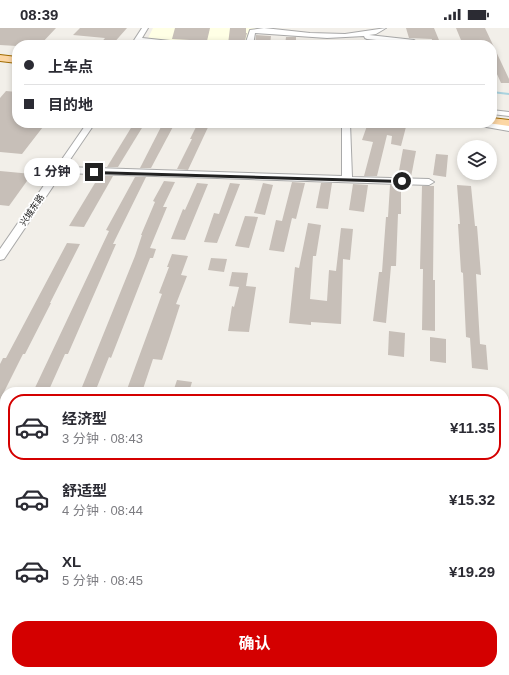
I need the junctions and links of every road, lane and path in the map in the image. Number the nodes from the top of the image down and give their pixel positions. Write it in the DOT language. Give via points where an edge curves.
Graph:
graph roads {
  1 [pos="145,28"];
  2 [pos="383,28"];
  3 [pos="267,30"];
  4 [pos="333,35"];
  5 [pos="352,35"];
  6 [pos="138,40"];
  7 [pos="250,40"];
  8 [pos="332,40"];
  9 [pos="396,40"];
  10 [pos="0,53"];
  11 [pos="12,54"];
  12 [pos="0,58"];
  13 [pos="12,59"];
  14 [pos="497,113"];
  15 [pos="509,114"];
  16 [pos="497,117"];
  17 [pos="509,118"];
  18 [pos="497,122"];
  19 [pos="509,123"];
  20 [pos="497,126"];
  21 [pos="80,128"];
  22 [pos="88,128"];
  23 [pos="346,128"];
  24 [pos="509,128"];
  25 [pos="59,170"];
  26 [pos="347,180"];
  27 [pos="429,182"];
  28 [pos="0,245"];
  29 [pos="0,257"];
  1 -- 6 [label="street"];
  2 -- 5 [label="street" via="371,33"];
  3 -- 4 [label="street"];
  3 -- 7 [label="street" via="252,31"];
  4 -- 5 [label="street"];
  4 -- 8 [label="street"];
  5 -- 9 [label="street"];
  10 -- 11 [label="main road"];
  12 -- 13 [label="main road"];
  14 -- 15 [label="street"];
  16 -- 17 [label="main road"];
  18 -- 19 [label="main road"];
  20 -- 24 [label="street"];
  21 -- 28 [label="street, 兴城东路"];
  22 -- 25 [label="street, 兴城东路"];
  23 -- 26 [label="street"];
  25 -- 26 [label="street"];
  25 -- 29 [label="street, 兴城东路"];
  26 -- 27 [label="street"];
}
